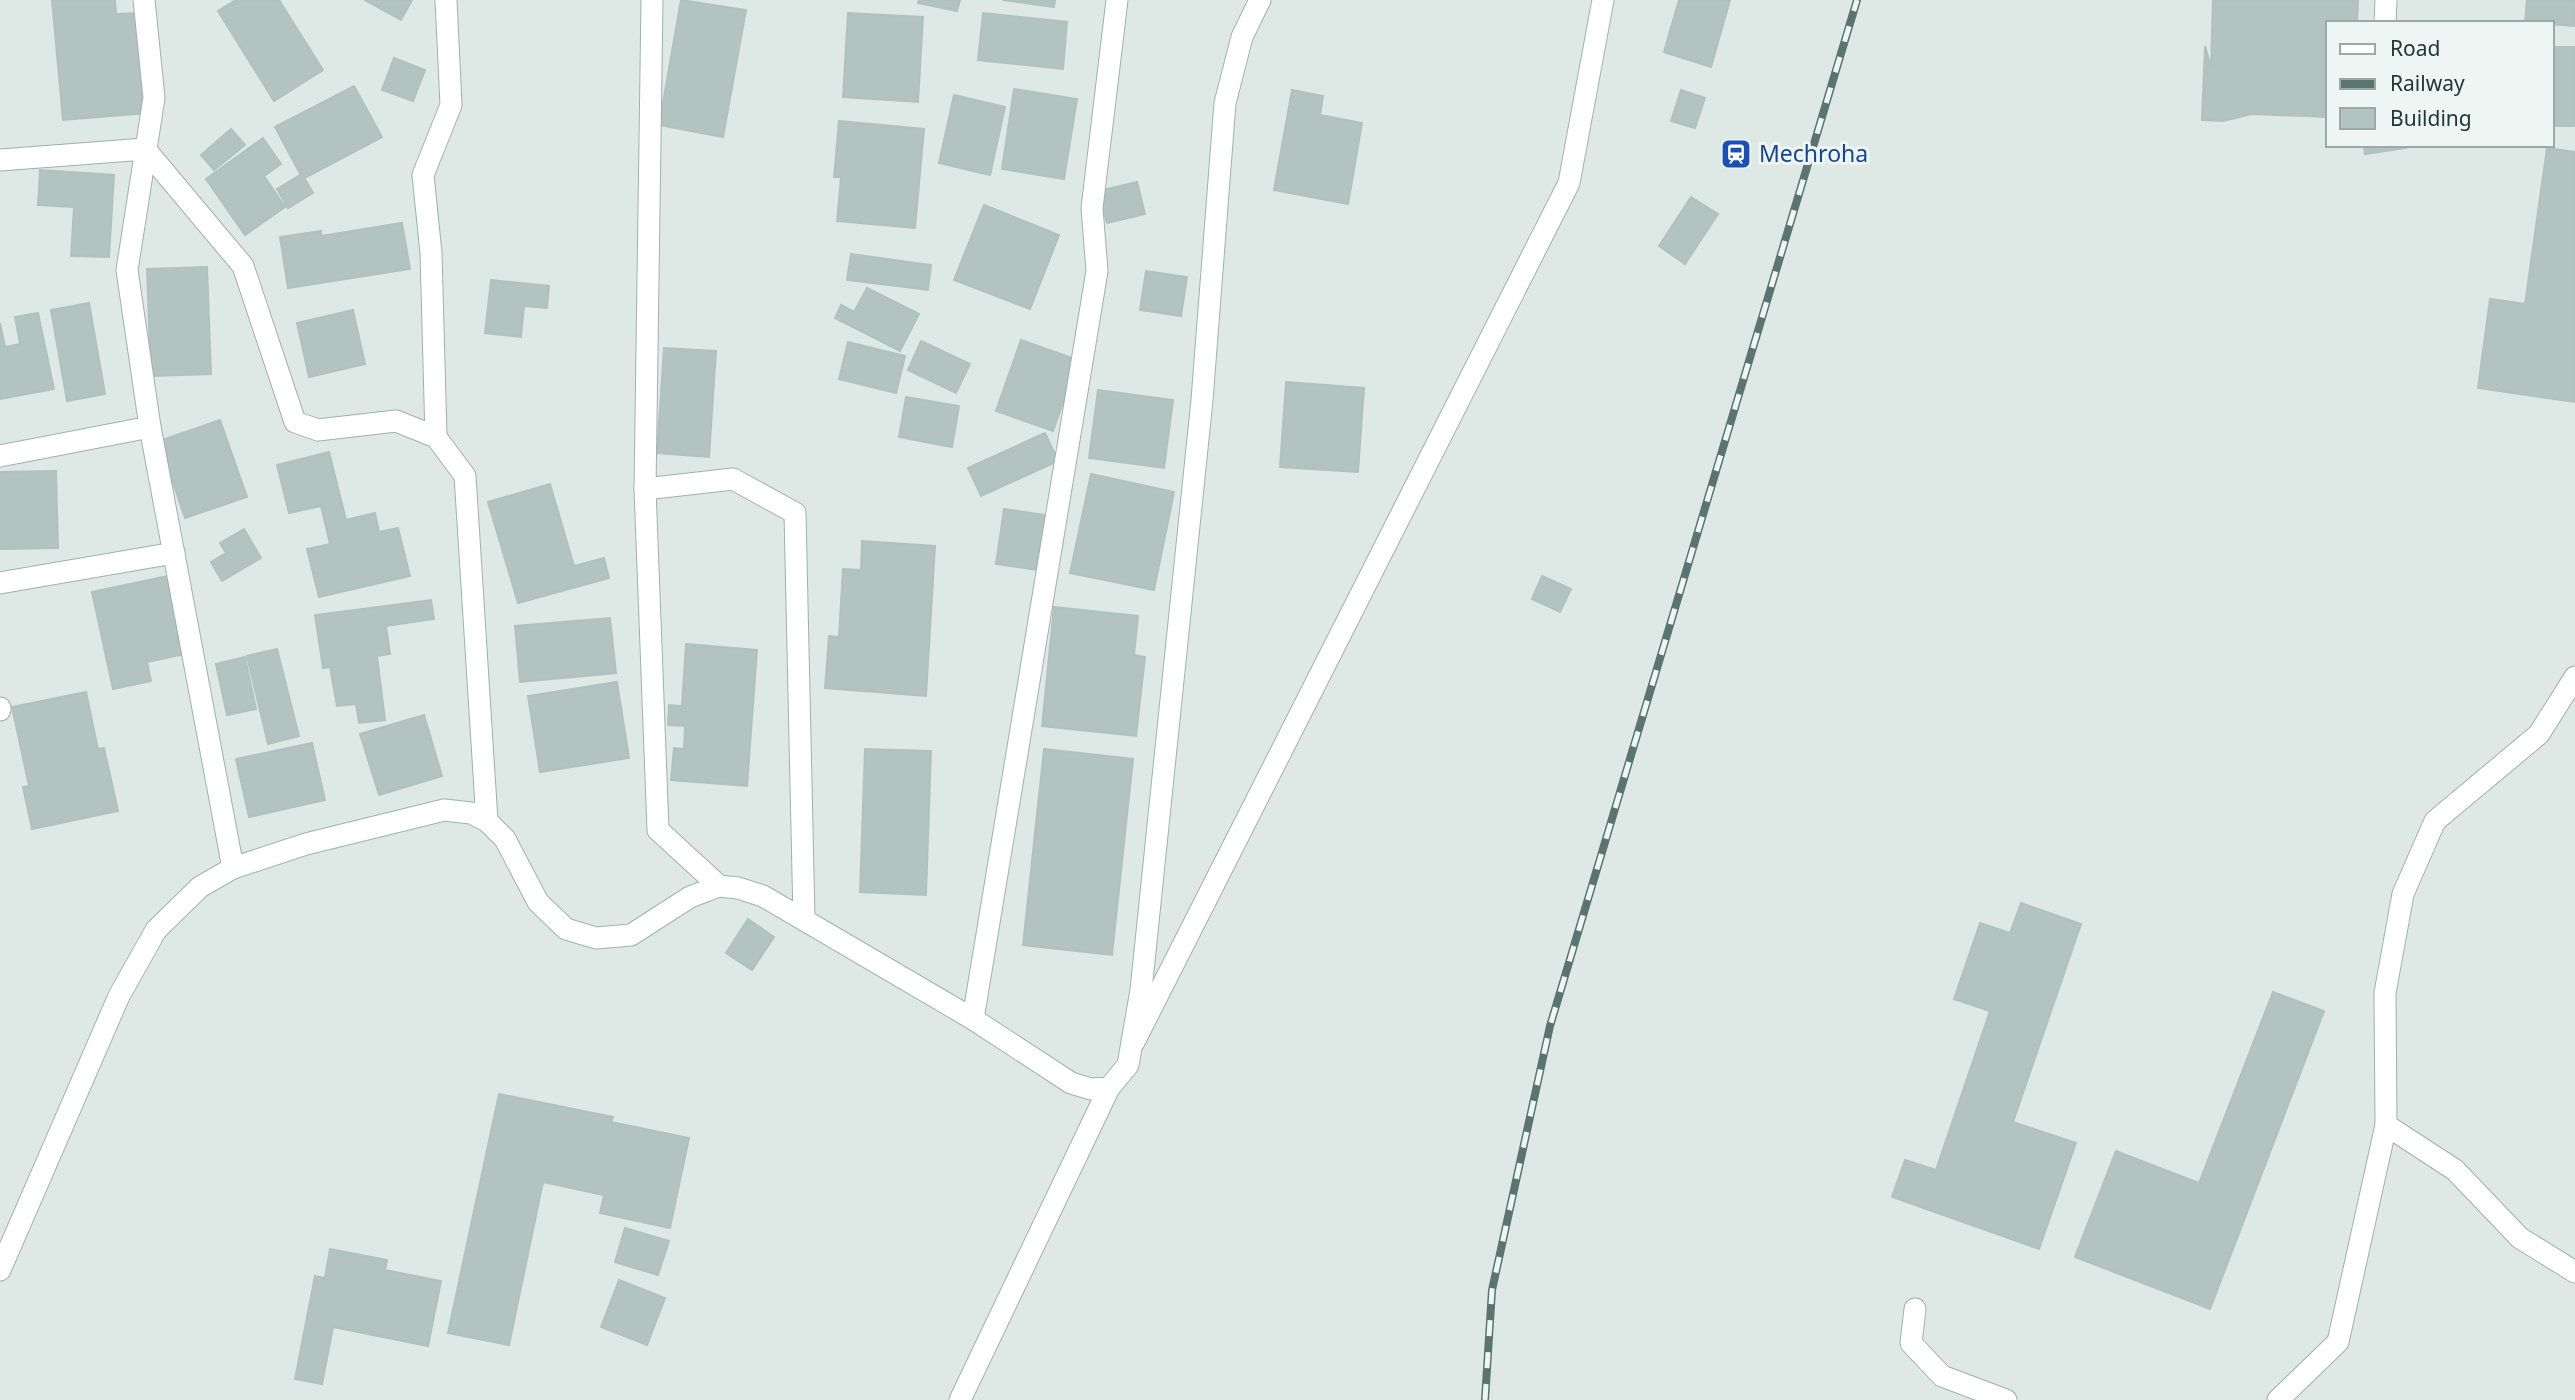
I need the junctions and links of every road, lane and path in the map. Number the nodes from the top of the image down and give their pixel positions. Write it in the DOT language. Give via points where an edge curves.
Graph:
graph roads {
  1 [pos="144,0"];
  2 [pos="446,0"];
  3 [pos="652,0"];
  4 [pos="1118,0"];
  5 [pos="1260,0"];
  6 [pos="1603,0"];
  7 [pos="2386,0"];
  8 [pos="2385,21"];
  9 [pos="145,149"];
  10 [pos="0,160"];
  11 [pos="150,427"];
  12 [pos="436,437"];
  13 [pos="0,456"];
  14 [pos="645,489"];
  15 [pos="174,553"];
  16 [pos="0,583"];
  17 [pos="2575,677"];
  18 [pos="487,821"];
  19 [pos="233,868"];
  20 [pos="719,886"];
  21 [pos="804,919"];
  22 [pos="973,1019"];
  23 [pos="1133,1044"];
  24 [pos="1109,1088"];
  25 [pos="2386,1125"];
  26 [pos="0,1270"];
  27 [pos="2575,1272"];
  28 [pos="1915,1309"];
  29 [pos="960,1400"];
  30 [pos="2006,1400"];
  31 [pos="2278,1400"];
  1 -- 9 [label="street" via="154,98"];
  2 -- 12 [label="street" via="451,106 423,175"];
  3 -- 14 [label="street"];
  4 -- 22 [label="street" via="1092,208 1097,271"];
  5 -- 23 [label="street" via="1242,37 1225,103 1202,400"];
  6 -- 23 [label="street" via="1569,183"];
  7 -- 8 [label="street"];
  9 -- 10 [label="street"];
  9 -- 11 [label="street" via="127,270"];
  9 -- 12 [label="street" via="243,265 295,422 318,430 396,421"];
  11 -- 13 [label="street"];
  11 -- 15 [label="street"];
  12 -- 18 [label="street" via="465,476"];
  14 -- 20 [label="street" via="658,830"];
  14 -- 21 [label="street" via="733,479 795,513"];
  15 -- 16 [label="street"];
  15 -- 19 [label="street"];
  17 -- 25 [label="street" via="2539,734 2435,821 2403,894 2385,993"];
  18 -- 19 [label="street" via="471,813 444,810 306,844"];
  18 -- 20 [label="street" via="505,839 538,902 566,929 596,938 631,935 690,897"];
  19 -- 26 [label="street" via="200,887 156,930 119,996"];
  20 -- 21 [label="street" via="763,896"];
  21 -- 22 [label="street"];
  22 -- 24 [label="street" via="1071,1083"];
  23 -- 24 [label="street" via="1128,1065"];
  24 -- 29 [label="street"];
  25 -- 27 [label="street" via="2455,1170 2520,1238"];
  25 -- 31 [label="street" via="2338,1342"];
  28 -- 30 [label="street" via="1911,1343 1941,1376"];
}
